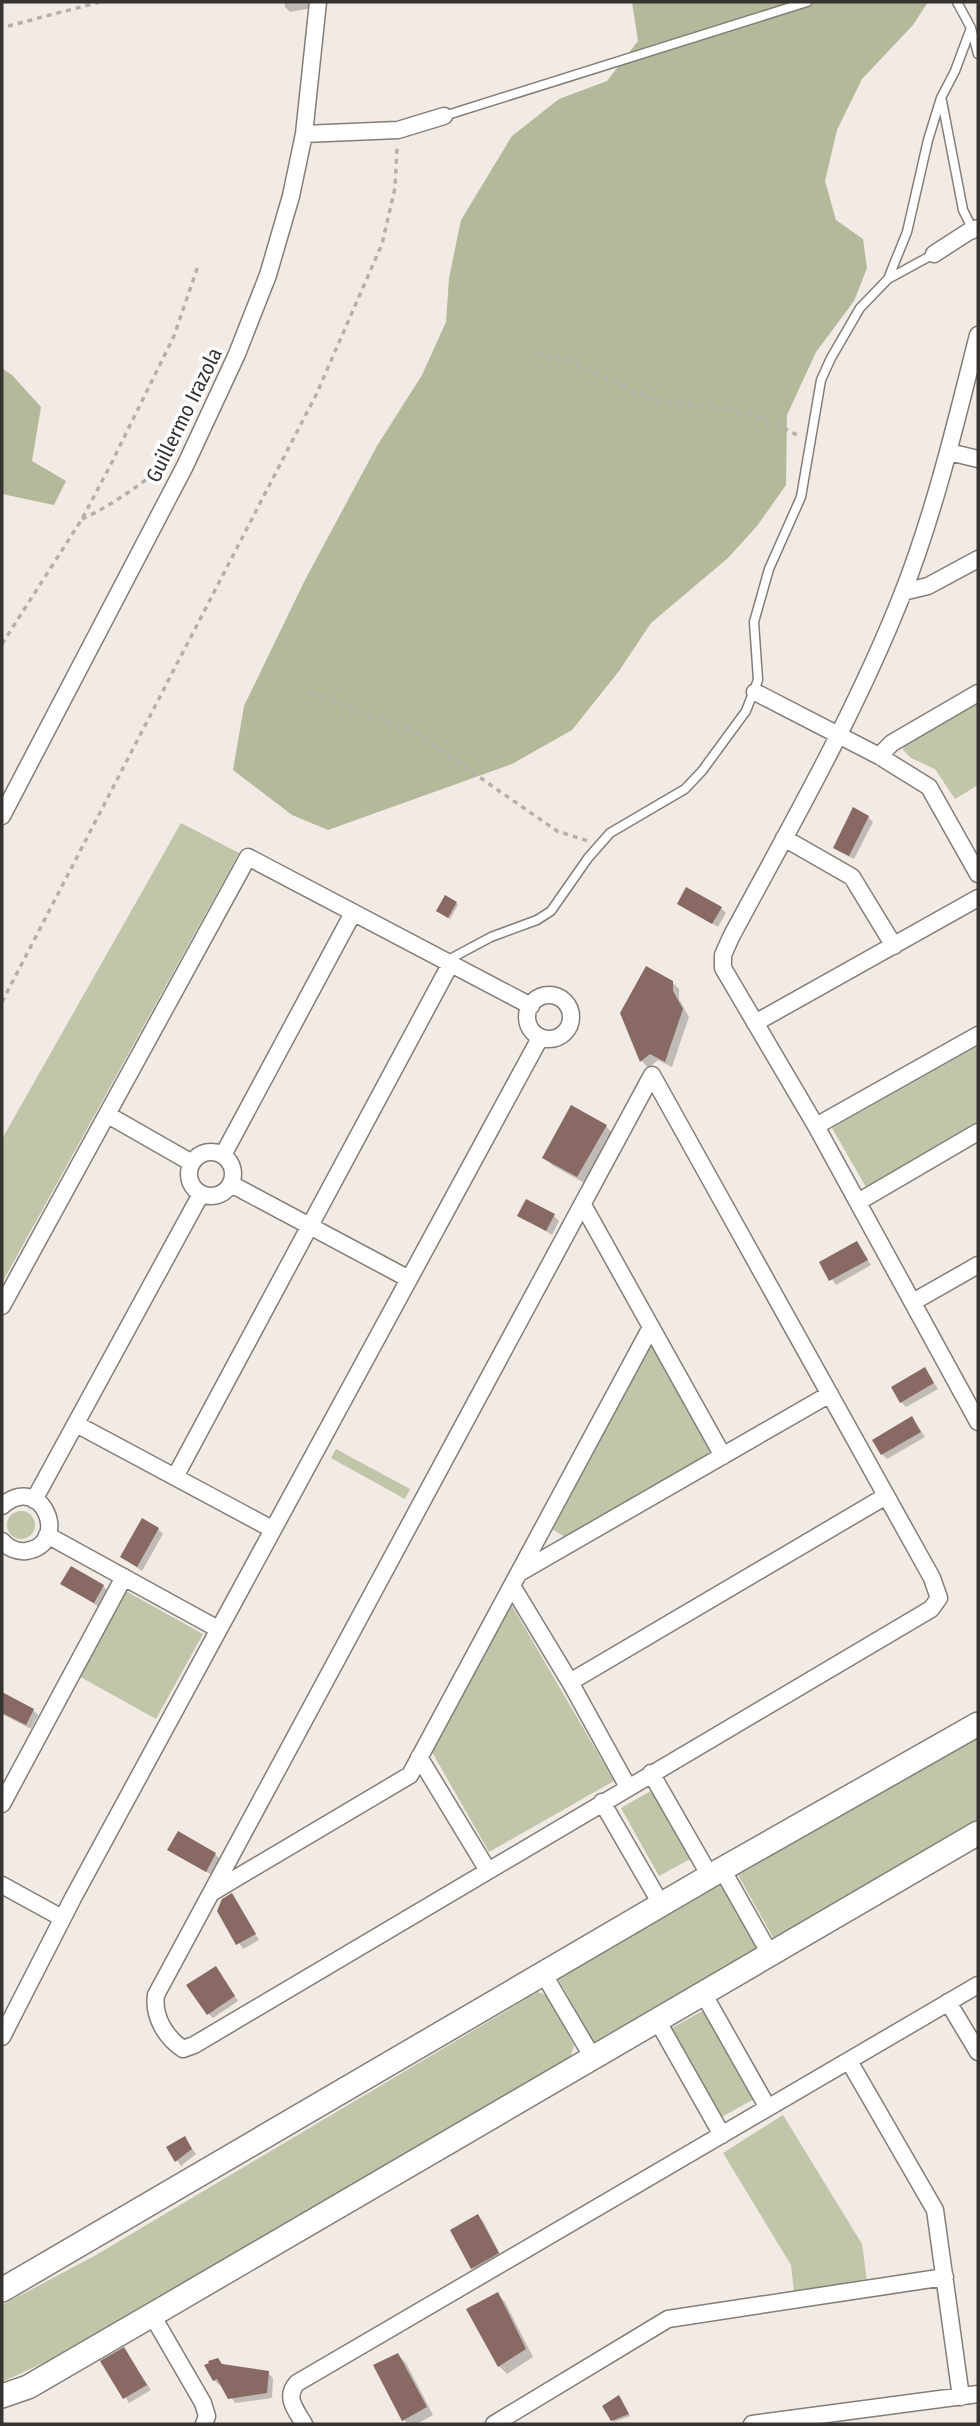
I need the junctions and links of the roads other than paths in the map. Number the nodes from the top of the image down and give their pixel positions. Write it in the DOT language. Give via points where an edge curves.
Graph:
graph roads {
  1 [pos="318,2"];
  2 [pos="807,2"];
  3 [pos="957,2"];
  4 [pos="971,28"];
  5 [pos="978,54"];
  6 [pos="941,98"];
  7 [pos="444,116"];
  8 [pos="304,134"];
  9 [pos="976,229"];
  10 [pos="934,254"];
  11 [pos="888,279"];
  12 [pos="978,335"];
  13 [pos="949,452"];
  14 [pos="978,459"];
  15 [pos="978,559"];
  16 [pos="903,593"];
  17 [pos="755,692"];
  18 [pos="978,693"];
  19 [pos="838,737"];
  20 [pos="879,756"];
  21 [pos="2,816"];
  22 [pos="784,838"];
  23 [pos="978,874"];
  24 [pos="978,898"];
  25 [pos="353,913"];
  26 [pos="894,946"];
  27 [pos="449,962"];
  28 [pos="531,1006"];
  29 [pos="755,1023"];
  30 [pos="978,1035"];
  31 [pos="540,1038"];
  32 [pos="108,1115"];
  33 [pos="817,1126"];
  34 [pos="978,1132"];
  35 [pos="223,1155"];
  36 [pos="192,1163"];
  37 [pos="231,1184"];
  38 [pos="201,1194"];
  39 [pos="858,1202"];
  40 [pos="583,1205"];
  41 [pos="310,1226"];
  42 [pos="978,1265"];
  43 [pos="410,1279"];
  44 [pos="913,1302"];
  45 [pos="2,1306"];
  46 [pos="651,1327"];
  47 [pos="830,1394"];
  48 [pos="976,1412"];
  49 [pos="76,1424"];
  50 [pos="723,1456"];
  51 [pos="175,1477"];
  52 [pos="886,1496"];
  53 [pos="34,1500"];
  54 [pos="2,1506"];
  55 [pos="272,1530"];
  56 [pos="47,1535"];
  57 [pos="6,1545"];
  58 [pos="2,1563"];
  59 [pos="124,1577"];
  60 [pos="515,1580"];
  61 [pos="218,1629"];
  62 [pos="570,1682"];
  63 [pos="978,1724"];
  64 [pos="419,1757"];
  65 [pos="651,1773"];
  66 [pos="628,1787"];
  67 [pos="602,1802"];
  68 [pos="2,1804"];
  69 [pos="978,1833"];
  70 [pos="488,1870"];
  71 [pos="716,1872"];
  72 [pos="2,1885"];
  73 [pos="211,1893"];
  74 [pos="661,1904"];
  75 [pos="62,1918"];
  76 [pos="770,1954"];
  77 [pos="543,1973"];
  78 [pos="978,1985"];
  79 [pos="703,1993"];
  80 [pos="948,2003"];
  81 [pos="657,2020"];
  82 [pos="2,2037"];
  83 [pos="978,2052"];
  84 [pos="593,2058"];
  85 [pos="849,2061"];
  86 [pos="768,2108"];
  87 [pos="722,2135"];
  88 [pos="945,2277"];
  89 [pos="2,2290"];
  90 [pos="152,2315"];
  91 [pos="978,2395"];
  92 [pos="2,2396"];
  93 [pos="961,2397"];
  94 [pos="204,2424"];
  95 [pos="304,2424"];
  96 [pos="494,2424"];
  97 [pos="752,2424"];
  1 -- 8 [label="street, Guillermo Irazola"];
  2 -- 7 [label="lane"];
  3 -- 4 [label="lane"];
  4 -- 5 [label="lane"];
  4 -- 6 [label="lane"];
  6 -- 9 [label="lane" via="963,210"];
  6 -- 11 [label="lane" via="907,232"];
  7 -- 8 [label="street" via="398,130"];
  8 -- 21 [label="street, Guillermo Irazola" via="268,275 237,354"];
  9 -- 10 [label="street"];
  10 -- 11 [label="lane"];
  11 -- 17 [label="lane" via="860,309 821,380 800,497 769,569 754,622"];
  12 -- 13 [label="street"];
  13 -- 14 [label="street"];
  13 -- 16 [label="street"];
  15 -- 16 [label="street" via="929,586"];
  16 -- 19 [label="street"];
  17 -- 19 [label="street"];
  17 -- 27 [label="lane" via="702,771 685,789 610,833 551,911 491,937"];
  18 -- 20 [label="street" via="892,743"];
  19 -- 20 [label="street"];
  19 -- 22 [label="street"];
  20 -- 23 [label="street" via="929,787"];
  22 -- 26 [label="street" via="852,877"];
  22 -- 29 [label="street" via="723,955 723,968"];
  24 -- 26 [label="street"];
  25 -- 27 [label="street"];
  25 -- 32 [label="street" via="248,857"];
  25 -- 35 [label="street"];
  26 -- 29 [label="street"];
  27 -- 28 [label="street"];
  27 -- 41 [label="street"];
  28 -- 31 [label="street" via="527,1022"];
  28 -- 31 [label="street" via="539,998 553,996 570,1009 567,1031 554,1039"];
  29 -- 33 [label="street"];
  30 -- 33 [label="street"];
  31 -- 43 [label="street"];
  32 -- 36 [label="street"];
  32 -- 45 [label="street"];
  33 -- 39 [label="street"];
  34 -- 39 [label="street"];
  35 -- 36 [label="street" via="205,1153"];
  35 -- 37 [label="street" via="232,1164"];
  36 -- 38 [label="street" via="190,1181"];
  37 -- 38 [label="street" via="218,1196"];
  37 -- 41 [label="street"];
  38 -- 49 [label="street"];
  39 -- 44 [label="street"];
  40 -- 46 [label="street"];
  40 -- 47 [label="street" via="652,1075"];
  40 -- 73 [label="street"];
  41 -- 43 [label="street"];
  41 -- 51 [label="street"];
  42 -- 44 [label="street"];
  43 -- 55 [label="street"];
  44 -- 48 [label="street"];
  46 -- 50 [label="street"];
  46 -- 60 [label="street"];
  47 -- 50 [label="street"];
  47 -- 52 [label="street"];
  49 -- 51 [label="street"];
  49 -- 53 [label="street"];
  50 -- 60 [label="street"];
  51 -- 55 [label="street"];
  52 -- 62 [label="street"];
  52 -- 65 [label="street" via="937,1587 936,1605"];
  53 -- 54 [label="street" via="16,1498"];
  53 -- 56 [label="street" via="47,1512"];
  55 -- 61 [label="street"];
  56 -- 57 [label="street" via="30,1550"];
  56 -- 59 [label="street"];
  57 -- 58 [label="street"];
  59 -- 61 [label="street"];
  59 -- 68 [label="street"];
  60 -- 62 [label="street"];
  60 -- 64 [label="street"];
  61 -- 75 [label="street"];
  62 -- 66 [label="street"];
  63 -- 71 [label="street"];
  64 -- 70 [label="street"];
  64 -- 73 [label="street" via="410,1775"];
  65 -- 66 [label="street"];
  65 -- 71 [label="street"];
  66 -- 67 [label="street"];
  67 -- 70 [label="street"];
  67 -- 74 [label="street"];
  69 -- 76 [label="street"];
  70 -- 73 [label="street" via="183,2049 159,2021 156,1995"];
  71 -- 74 [label="street"];
  71 -- 76 [label="street"];
  72 -- 75 [label="street"];
  74 -- 77 [label="street"];
  75 -- 82 [label="street"];
  76 -- 79 [label="street"];
  77 -- 84 [label="street"];
  77 -- 89 [label="street"];
  78 -- 80 [label="street"];
  79 -- 81 [label="street"];
  79 -- 86 [label="street"];
  80 -- 83 [label="street"];
  80 -- 85 [label="street"];
  81 -- 84 [label="street"];
  81 -- 87 [label="street"];
  84 -- 90 [label="street"];
  85 -- 86 [label="street"];
  85 -- 88 [label="street" via="935,2210"];
  86 -- 87 [label="street"];
  87 -- 95 [label="street" via="298,2383 290,2396"];
  88 -- 93 [label="street"];
  88 -- 96 [label="street" via="668,2319"];
  90 -- 92 [label="street"];
  90 -- 94 [label="street" via="203,2403"];
  91 -- 93 [label="street"];
  93 -- 97 [label="street"];
}
